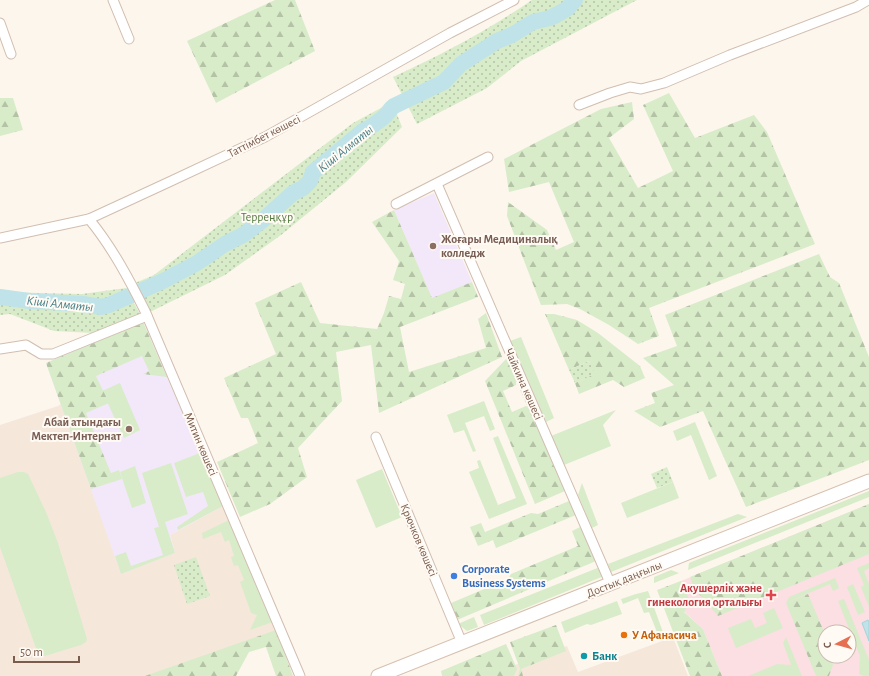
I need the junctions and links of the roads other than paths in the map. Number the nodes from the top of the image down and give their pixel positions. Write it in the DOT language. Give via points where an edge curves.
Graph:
graph roads {
  1 [pos="113,0"];
  2 [pos="514,0"];
  3 [pos="868,0"];
  4 [pos="0,23"];
  5 [pos="129,39"];
  6 [pos="11,54"];
  7 [pos="579,106"];
  8 [pos="488,157"];
  9 [pos="437,184"];
  10 [pos="396,204"];
  11 [pos="89,219"];
  12 [pos="0,238"];
  13 [pos="147,316"];
  14 [pos="0,349"];
  15 [pos="376,437"];
  16 [pos="869,481"];
  17 [pos="611,585"];
  18 [pos="462,643"];
  19 [pos="300,676"];
  20 [pos="378,676"];
  1 -- 5 [label="street"];
  2 -- 11 [label="street, Таттімбет көшесі" via="265,137"];
  3 -- 7 [label="street" via="664,83 641,89 630,87"];
  4 -- 6 [label="street"];
  8 -- 9 [label="street"];
  9 -- 10 [label="street"];
  9 -- 17 [label="street, Чайкина көшесі"];
  11 -- 12 [label="street, Таттімбет көшесі"];
  11 -- 13 [label="street, Митин көшесі" via="104,237"];
  13 -- 14 [label="street" via="54,354 41,354 26,345"];
  13 -- 19 [label="street, Митин көшесі"];
  15 -- 18 [label="street, Крючков көшесі"];
  16 -- 17 [label="main road, Достық даңғылы"];
  17 -- 18 [label="main road, Достық даңғылы"];
  18 -- 20 [label="main road, Достық даңғылы"];
}
